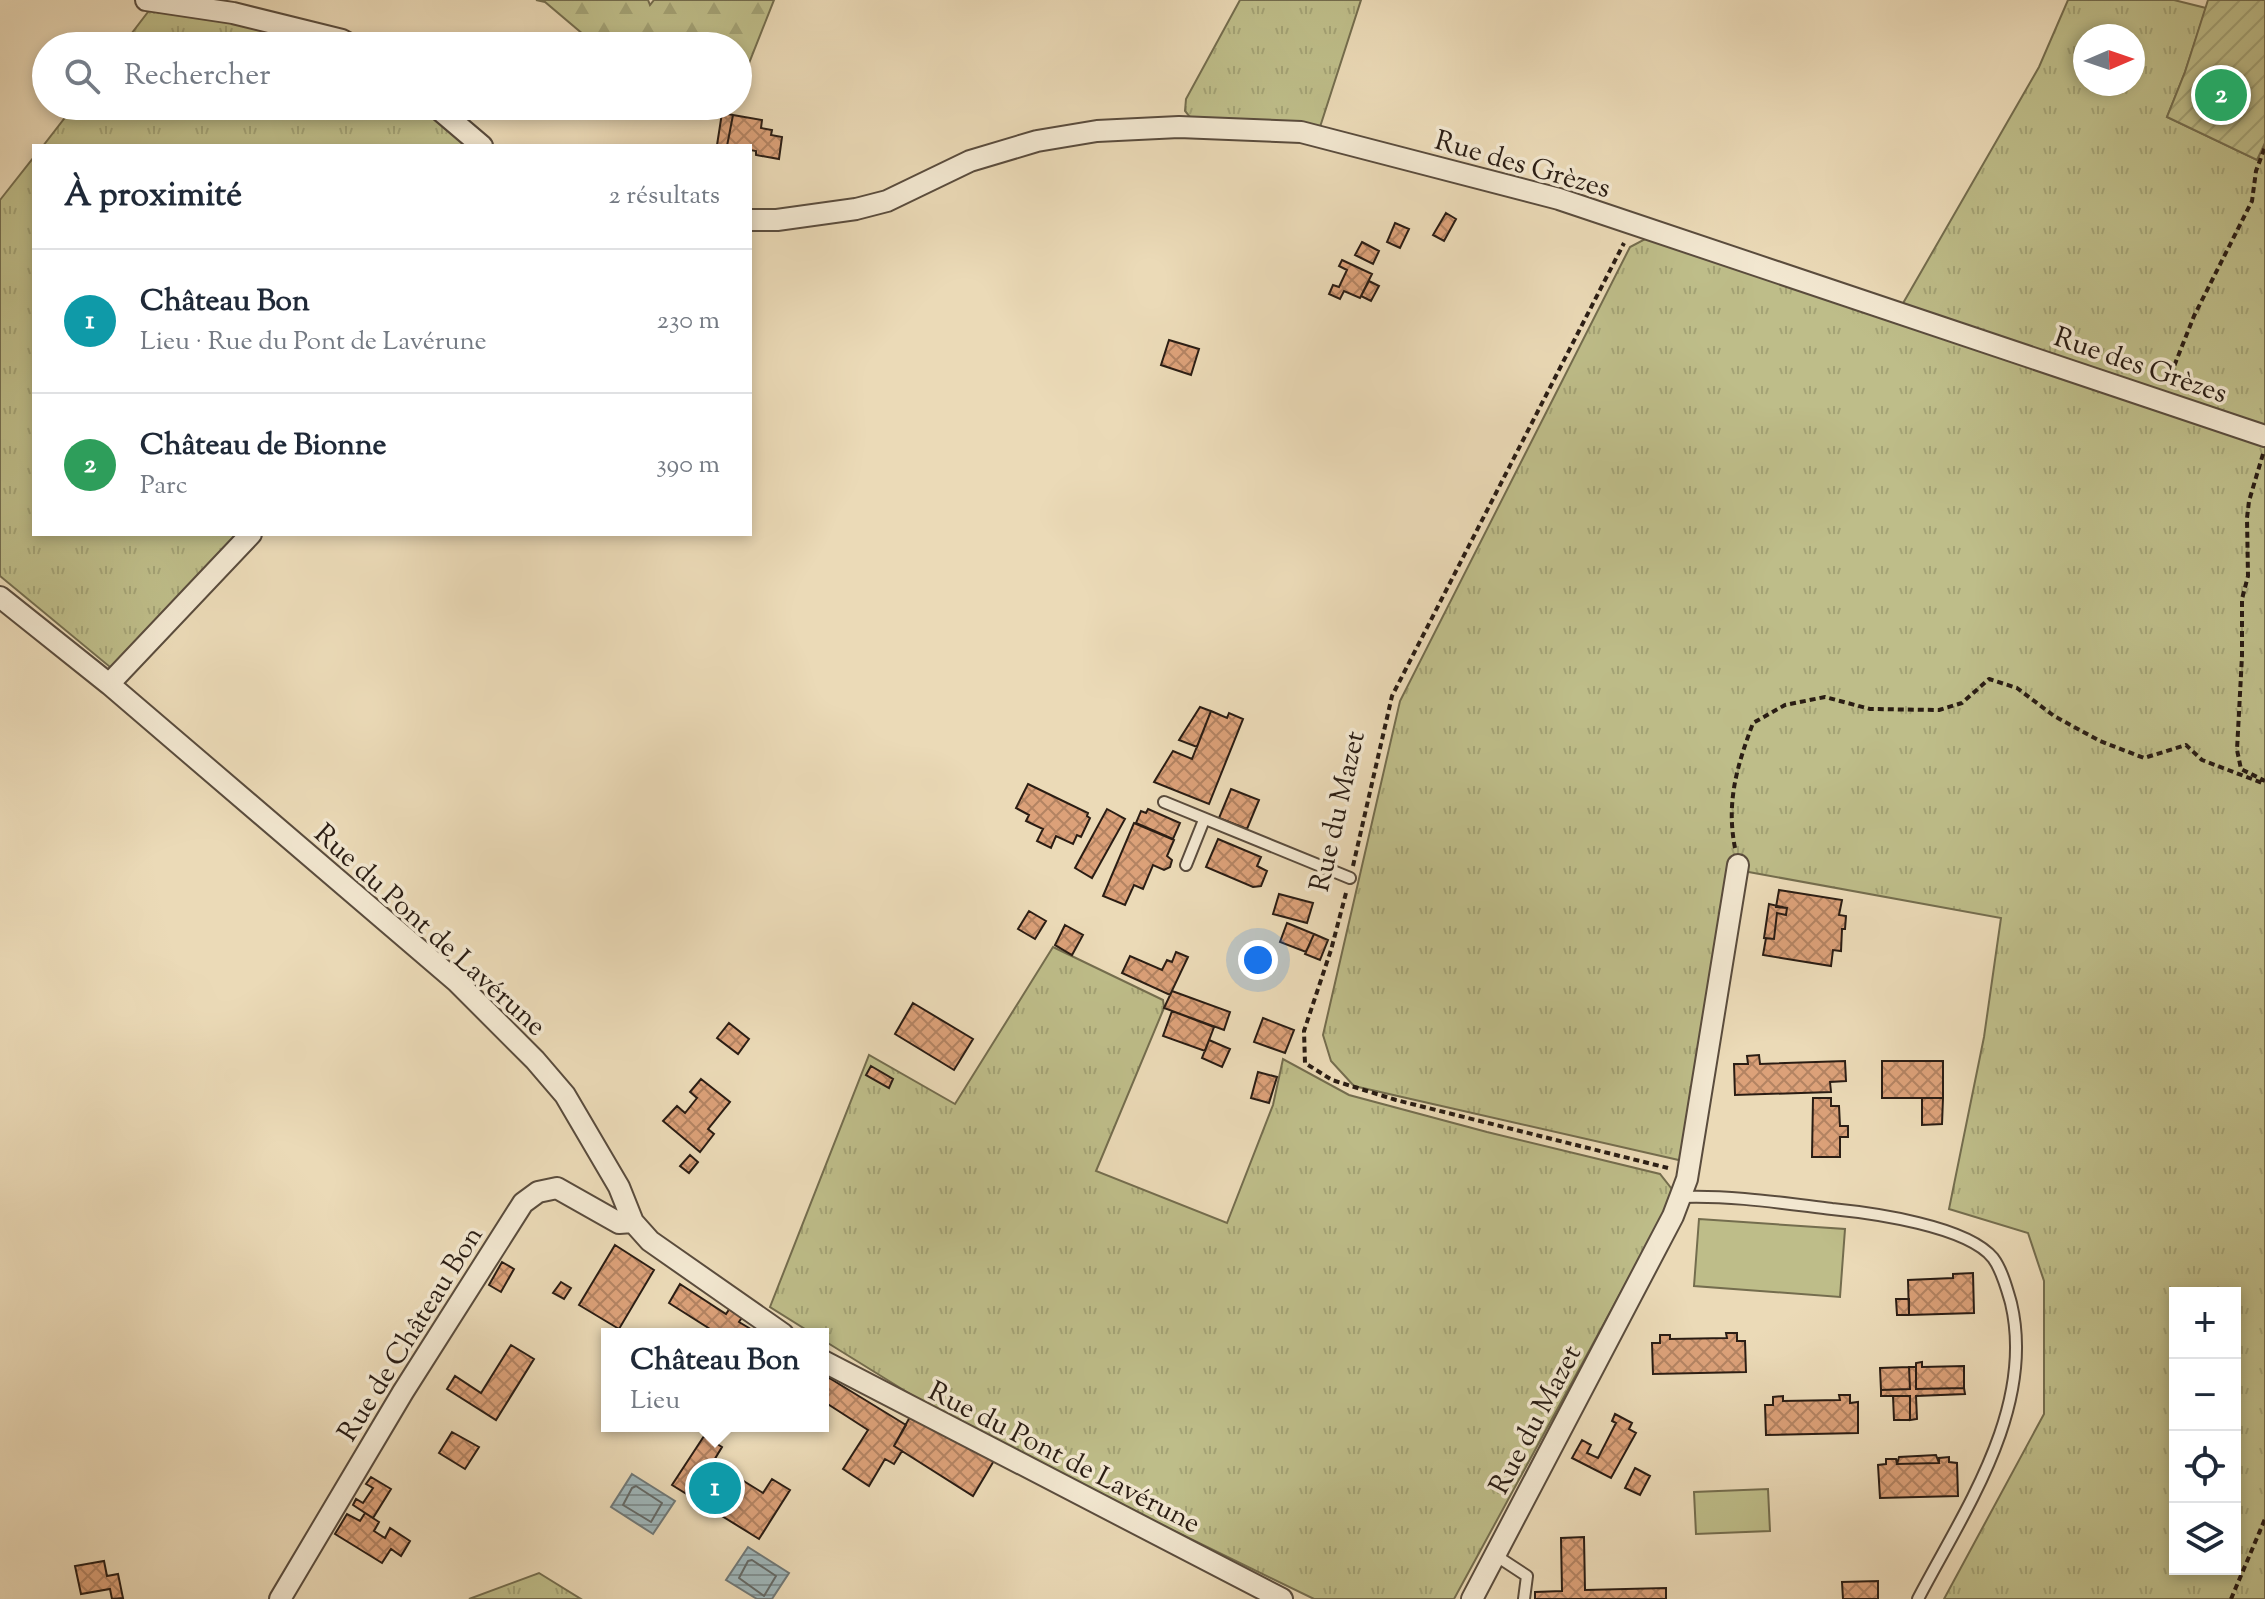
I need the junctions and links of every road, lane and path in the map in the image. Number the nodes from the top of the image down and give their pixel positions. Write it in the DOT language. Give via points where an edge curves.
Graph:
graph roads {
  1 [pos="146,0"];
  2 [pos="310,32"];
  3 [pos="451,120"];
  4 [pos="480,144"];
  5 [pos="2265,147"];
  6 [pos="752,220"];
  7 [pos="1634,223"];
  8 [pos="2165,401"];
  9 [pos="2265,436"];
  10 [pos="2265,447"];
  11 [pos="249,536"];
  12 [pos="0,597"];
  13 [pos="109,684"];
  14 [pos="2265,782"];
  15 [pos="1164,802"];
  16 [pos="1204,820"];
  17 [pos="1186,865"];
  18 [pos="1738,865"];
  19 [pos="1350,878"];
  20 [pos="1684,1188"];
  21 [pos="633,1222"];
  22 [pos="774,1328"];
  23 [pos="829,1364"];
  24 [pos="2265,1519"];
  25 [pos="1495,1555"];
  26 [pos="280,1599"];
  27 [pos="1282,1599"];
  28 [pos="1472,1599"];
  29 [pos="1524,1599"];
  30 [pos="1918,1599"];
  31 [pos="2231,1599"];
  1 -- 2 [label="street"];
  3 -- 4 [label="street"];
  5 -- 8 [label="path" via="2252,201 2194,316 2167,381"];
  6 -- 7 [label="street, Rue des Grèzes" via="790,219 887,201 948,170 1037,141 1097,131 1179,127 1301,132"];
  7 -- 8 [label="street, Rue des Grèzes"];
  7 -- 19 [label="path, Rue du Mazet" via="1392,696"];
  8 -- 9 [label="street, Rue des Grèzes"];
  10 -- 14 [label="path" via="2247,518 2237,750 2241,769"];
  11 -- 13 [label="street"];
  12 -- 13 [label="street, Rue du Pont de Lavérune"];
  13 -- 21 [label="street, Rue du Pont de Lavérune" via="457,982 535,1060 565,1095 619,1187"];
  14 -- 18 [label="path" via="2202,760 2186,745 2144,758 2100,741 2017,688 1989,679 1962,703 1939,710 1870,709 1825,697 1785,705 1753,723 1735,774 1731,828"];
  15 -- 16 [label="lane"];
  16 -- 17 [label="lane"];
  16 -- 19 [label="lane"];
  18 -- 20 [label="street, Rue du Mazet"];
  19 -- 20 [label="path, Rue du Mazet" via="1304,1031 1305,1063 1332,1080 1396,1100 1668,1168"];
  20 -- 25 [label="street, Rue du Mazet"];
  20 -- 30 [label="lane" via="1710,1196 1876,1213 1956,1233 1992,1257 2015,1319 2016,1360 2007,1412 1986,1469"];
  21 -- 22 [label="street, Rue du Pont de Lavérune" via="650,1241"];
  21 -- 26 [label="street, Rue de Château Bon" via="602,1216 557,1188 538,1192 523,1203"];
  23 -- 27 [label="street, Rue du Pont de Lavérune"];
  24 -- 31 [label="path"];
  25 -- 28 [label="street, Rue du Mazet"];
  25 -- 29 [label="lane" via="1527,1576"];
}
